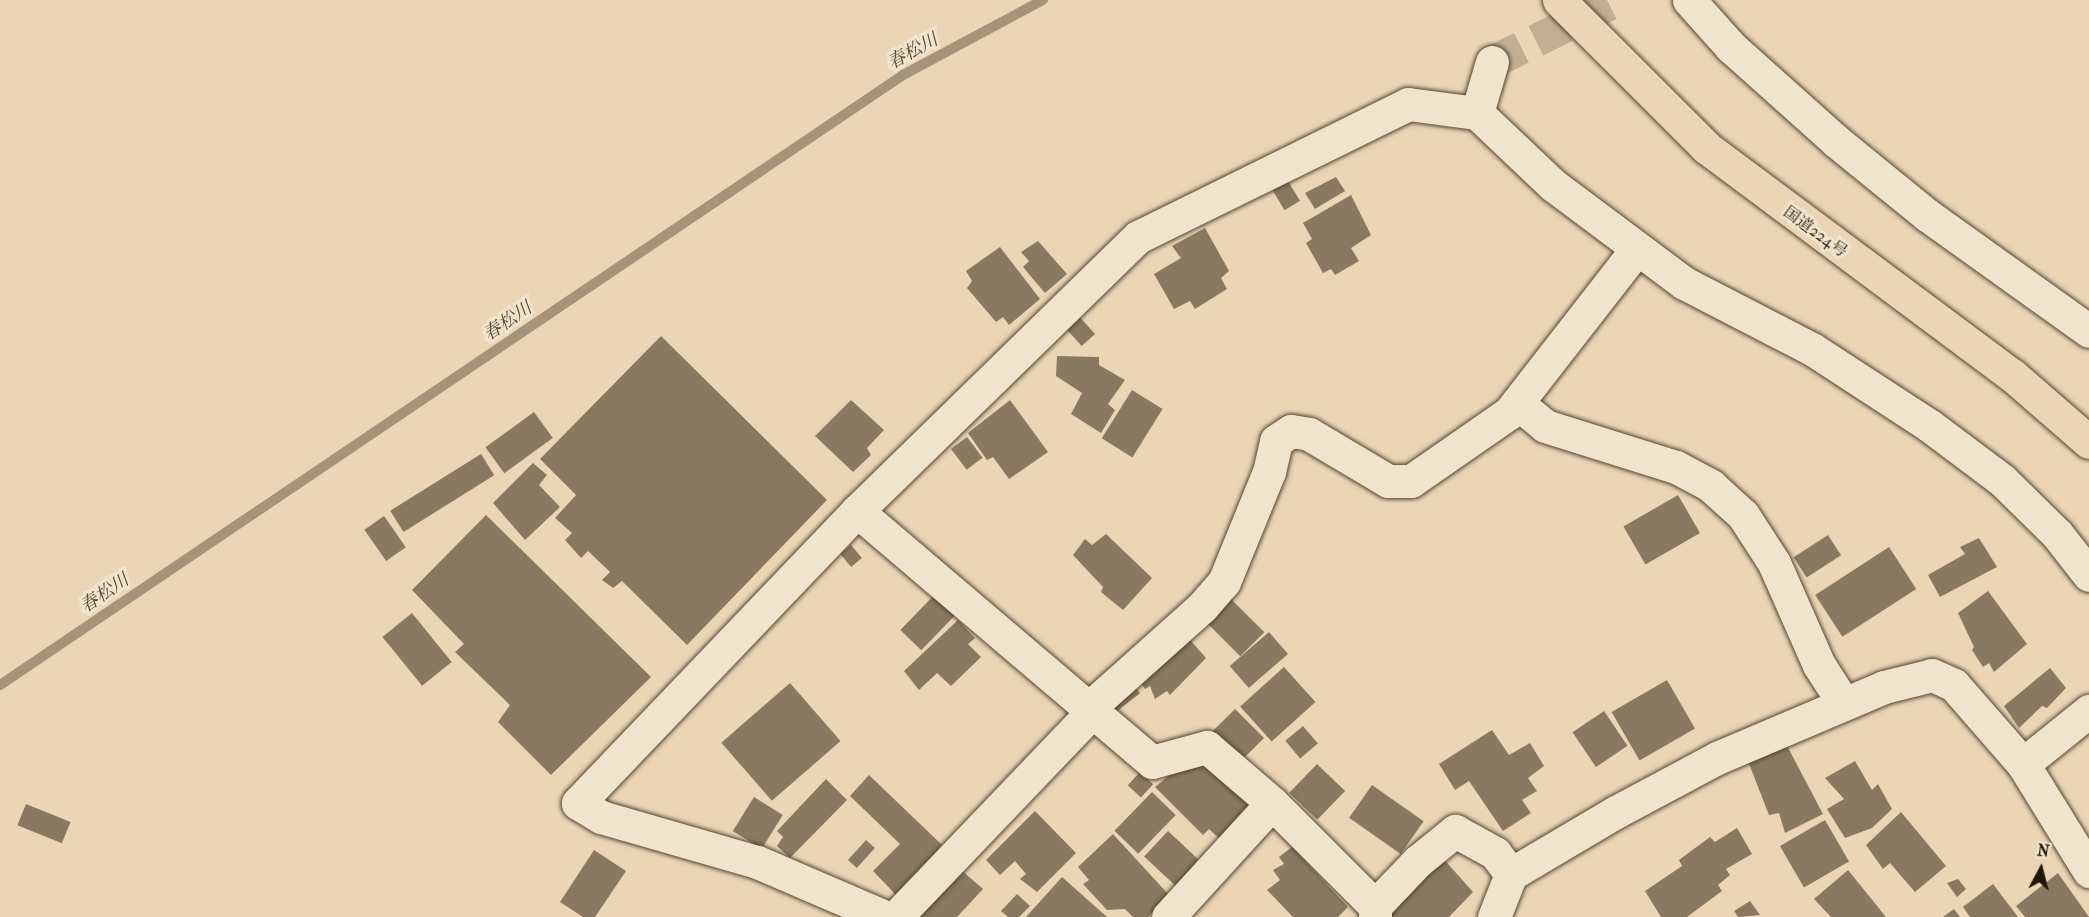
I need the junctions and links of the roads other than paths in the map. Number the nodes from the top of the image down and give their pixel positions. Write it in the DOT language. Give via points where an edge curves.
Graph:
graph roads {
  1 [pos="1559,0"];
  2 [pos="1689,0"];
  3 [pos="1492,62"];
  4 [pos="1477,113"];
  5 [pos="1636,250"];
  6 [pos="2089,331"];
  7 [pos="1516,403"];
  8 [pos="2089,442"];
  9 [pos="857,511"];
  10 [pos="2089,575"];
  11 [pos="1844,704"];
  12 [pos="1091,710"];
  13 [pos="2089,711"];
  14 [pos="2023,764"];
  15 [pos="1272,803"];
  16 [pos="2089,871"];
  17 [pos="1511,874"];
  18 [pos="1375,911"];
  19 [pos="885,917"];
  20 [pos="896,917"];
  21 [pos="1168,917"];
  22 [pos="1494,917"];
  1 -- 8 [label="highway, 国道224号" via="1707,148 2012,375"];
  2 -- 6 [label="street" via="1731,47 1836,141 1927,215"];
  3 -- 4 [label="street"];
  4 -- 5 [label="street" via="1553,185"];
  4 -- 9 [label="street" via="1408,104 1138,237"];
  5 -- 7 [label="street"];
  5 -- 10 [label="street" via="1684,283 1812,349 1930,426 2002,480 2057,534"];
  7 -- 11 [label="street" via="1545,426 1676,467 1711,486 1743,515 1774,563 1819,664"];
  7 -- 12 [label="street" via="1509,413 1411,481 1388,481 1309,434 1291,431 1276,441 1269,472 1224,582"];
  9 -- 12 [label="street"];
  9 -- 19 [label="street" via="578,803 601,817 758,862"];
  11 -- 14 [label="street" via="1884,687 1932,675 1954,685"];
  11 -- 17 [label="street" via="1717,758"];
  12 -- 15 [label="street" via="1152,762 1207,747"];
  12 -- 20 [label="street"];
  13 -- 14 [label="street"];
  14 -- 16 [label="street"];
  15 -- 18 [label="street"];
  15 -- 21 [label="street"];
  17 -- 18 [label="street" via="1495,853 1455,831"];
  17 -- 22 [label="street"];
}
